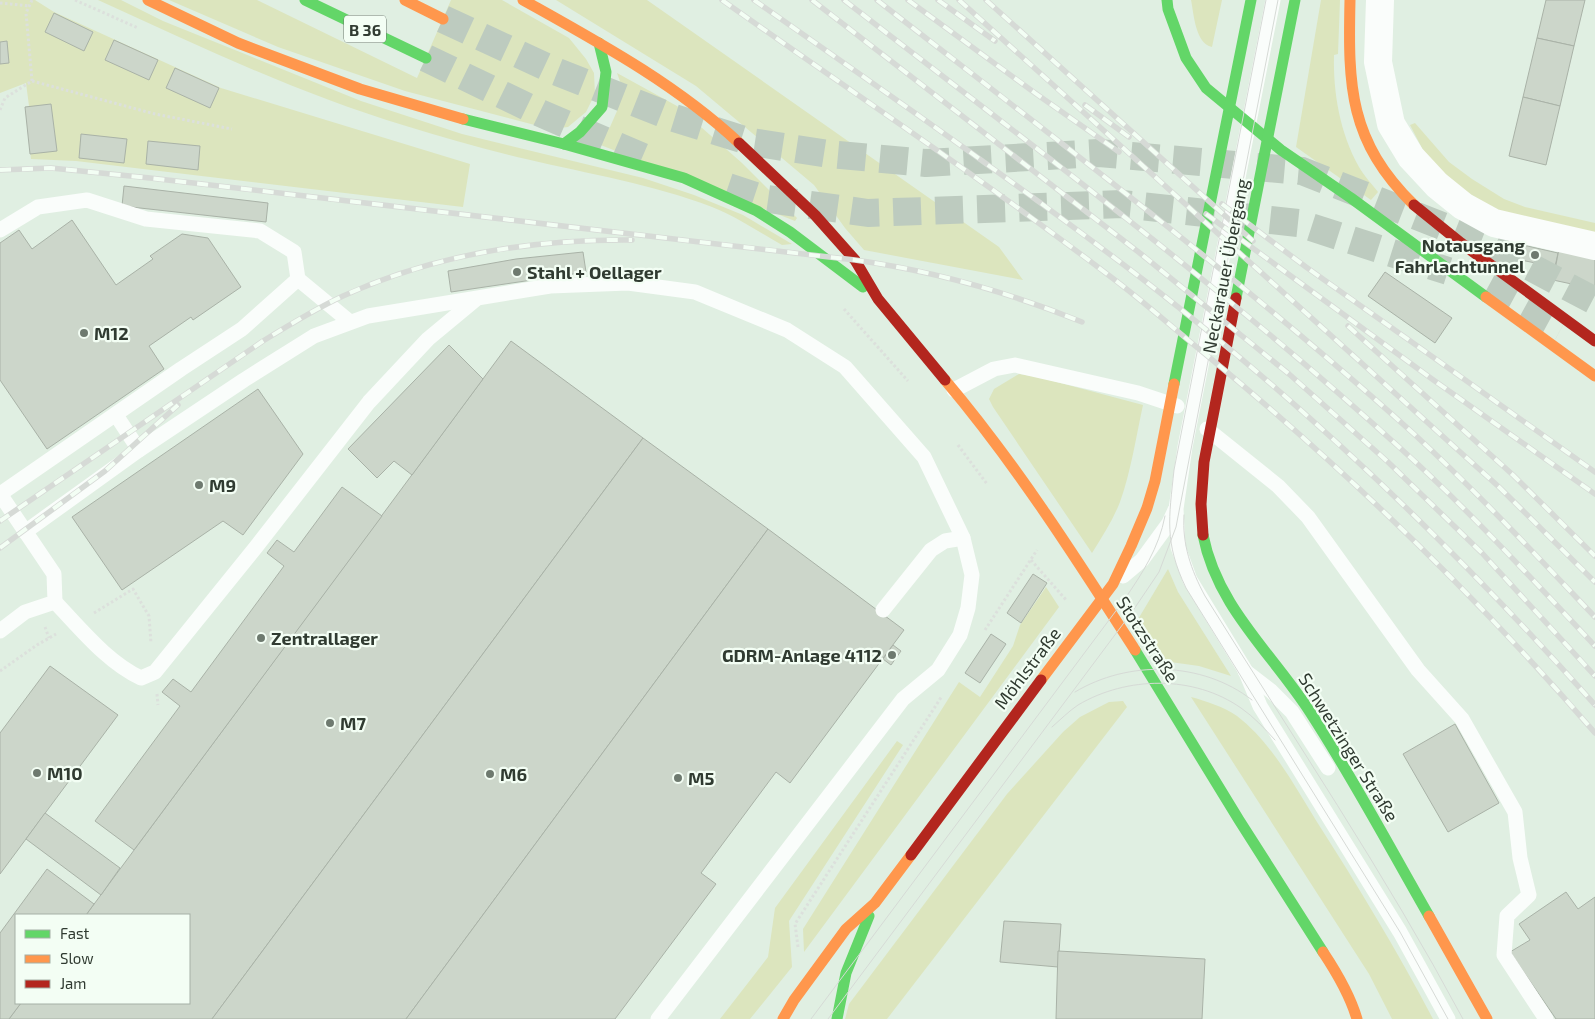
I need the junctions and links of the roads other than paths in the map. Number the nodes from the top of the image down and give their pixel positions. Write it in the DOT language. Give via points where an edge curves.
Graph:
graph roads {
  1 [pos="148,0"];
  2 [pos="305,0"];
  3 [pos="405,0"];
  4 [pos="524,0"];
  5 [pos="1167,0"];
  6 [pos="1251,0"];
  7 [pos="1273,0"];
  8 [pos="1295,0"];
  9 [pos="1350,0"];
  10 [pos="1380,0"];
  11 [pos="443,19"];
  12 [pos="599,43"];
  13 [pos="426,58"];
  14 [pos="564,144"];
  15 [pos="0,230"];
  16 [pos="1595,246"];
  17 [pos="298,279"];
  18 [pos="878,299"];
  19 [pos="475,300"];
  20 [pos="350,322"];
  21 [pos="1595,341"];
  22 [pos="1595,376"];
  23 [pos="954,390"];
  24 [pos="116,415"];
  25 [pos="1165,433"];
  26 [pos="139,450"];
  27 [pos="1204,462"];
  28 [pos="0,494"];
  29 [pos="1176,509"];
  30 [pos="25,532"];
  31 [pos="963,538"];
  32 [pos="1113,584"];
  33 [pos="55,602"];
  34 [pos="884,610"];
  35 [pos="0,631"];
  36 [pos="1245,670"];
  37 [pos="1411,885"];
  38 [pos="875,903"];
  39 [pos="658,1019"];
  40 [pos="783,1019"];
  41 [pos="837,1019"];
  42 [pos="1357,1019"];
  43 [pos="1448,1019"];
  44 [pos="1487,1019"];
  45 [pos="1546,1019"];
  1 -- 14 [label="main road" via="238,43 360,89 469,122"];
  2 -- 13 [label="main road, B 36"];
  3 -- 11 [label="main road, B 36"];
  4 -- 12 [label="main road"];
  5 -- 22 [label="main road" via="1186,58 1206,88 1281,150"];
  6 -- 25 [label="main road, Neckarauer Übergang"];
  7 -- 29 [label="lane" via="1185,447"];
  8 -- 27 [label="main road, Neckarauer Übergang"];
  9 -- 21 [label="main road" via="1354,106 1360,126 1384,170 1407,200 1439,227"];
  10 -- 16 [label="street" via="1378,62 1391,124 1411,157 1437,185 1463,206 1494,223"];
  12 -- 14 [label="main road" via="606,72 602,107 580,132"];
  12 -- 18 [label="main road" via="650,74 718,124 815,215 855,260"];
  14 -- 18 [label="main road" via="684,178 757,211"];
  15 -- 17 [label="lane" via="38,207 87,200 146,219 260,231 294,252"];
  17 -- 20 [label="lane"];
  17 -- 24 [label="lane" via="242,330"];
  18 -- 23 [label="main road, Stotzstraße"];
  19 -- 20 [label="lane" via="368,316"];
  19 -- 31 [label="lane" via="550,286 628,283 695,292 786,330 845,367 924,457"];
  19 -- 33 [label="lane" via="428,338 369,402 155,672 141,678 126,671"];
  20 -- 26 [label="lane" via="314,336"];
  23 -- 42 [label="main road, Stotzstraße" via="1045,514 1135,649 1336,970"];
  23 -- 45 [label="lane" via="994,369 1016,365 1138,393 1178,406 1278,486 1308,517 1418,670 1462,719 1515,812 1520,858 1529,895 1507,916 1504,955"];
  24 -- 26 [label="lane"];
  24 -- 28 [label="lane"];
  25 -- 32 [label="main road, Möhlstraße" via="1147,510"];
  26 -- 30 [label="lane"];
  27 -- 37 [label="main road, Schwetzinger Straße" via="1200,510 1203,536 1214,573 1248,630 1309,709"];
  28 -- 30 [label="lane"];
  29 -- 32 [label="lane" via="1142,560"];
  29 -- 36 [label="lane" via="1178,547 1190,580"];
  30 -- 33 [label="lane" via="54,574"];
  31 -- 34 [label="lane" via="945,541 931,550"];
  31 -- 39 [label="lane" via="972,575 968,608 960,635 938,670 903,699"];
  32 -- 38 [label="main road, Möhlstraße"];
  33 -- 35 [label="lane" via="25,612"];
  36 -- 37 [label="lane" via="1292,712 1367,830"];
  36 -- 43 [label="lane" via="1260,706 1400,932"];
  37 -- 44 [label="main road, Schwetzinger Straße"];
  38 -- 40 [label="main road, Möhlstraße" via="846,929"];
  38 -- 41 [label="main road, Möhlstraße" via="852,954"];
}
